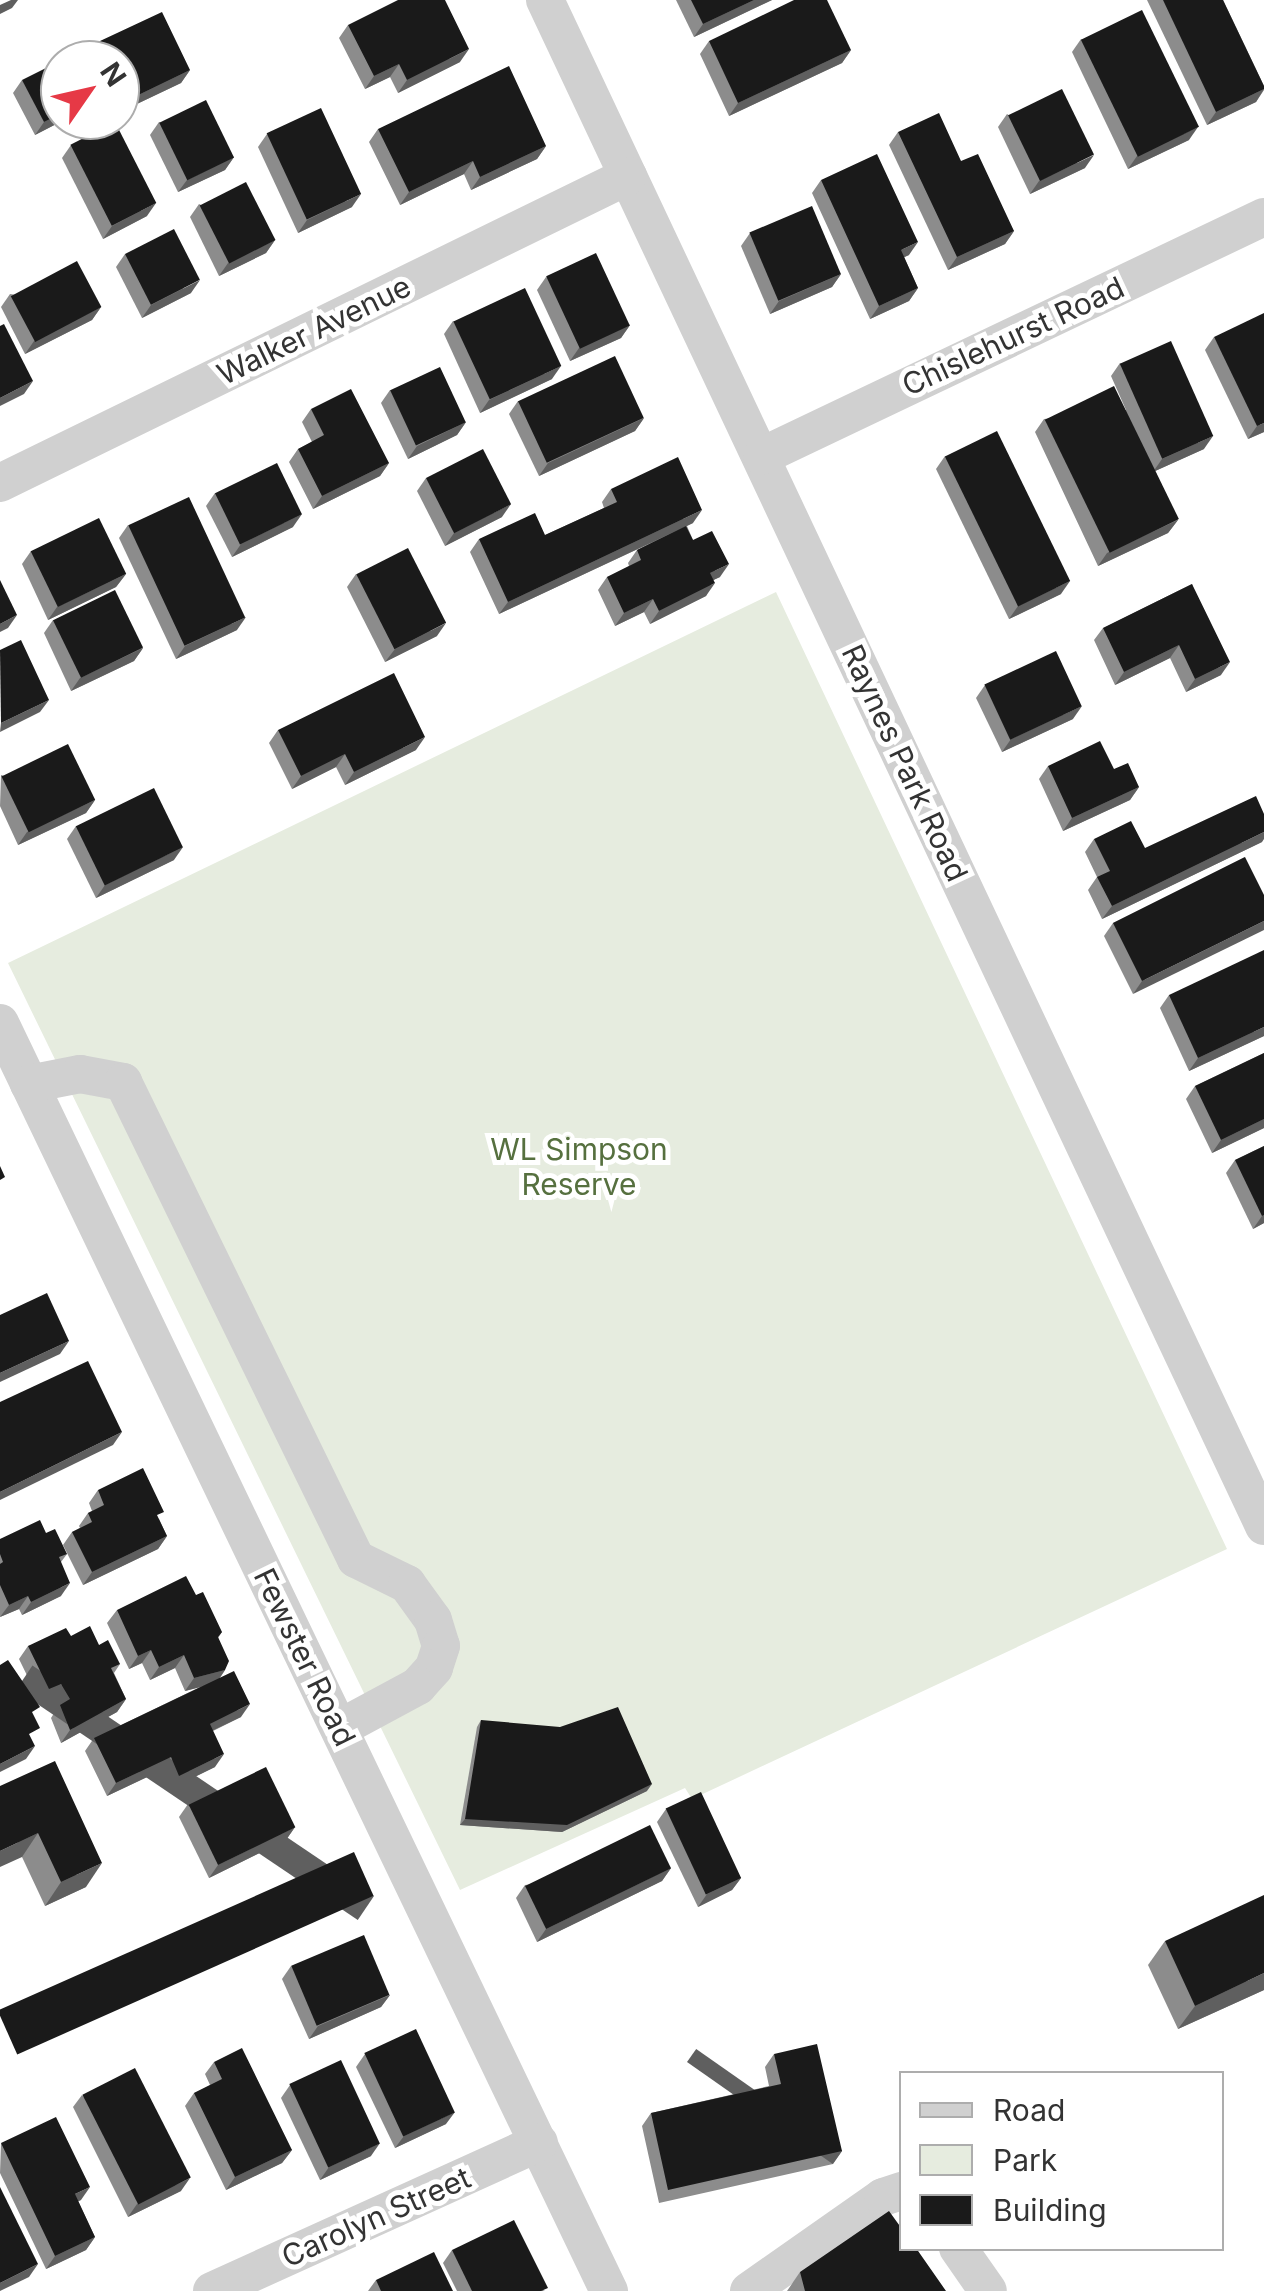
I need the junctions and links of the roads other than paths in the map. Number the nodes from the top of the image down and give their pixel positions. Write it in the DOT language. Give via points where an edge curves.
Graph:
graph roads {
  1 [pos="545,0"];
  2 [pos="628,176"];
  3 [pos="1264,217"];
  4 [pos="762,456"];
  5 [pos="0,482"];
  6 [pos="0,1023"];
  7 [pos="29,1084"];
  8 [pos="1264,1526"];
  9 [pos="340,1728"];
  10 [pos="540,2143"];
  11 [pos="899,2192"];
  12 [pos="960,2251"];
  13 [pos="212,2291"];
  14 [pos="609,2291"];
  15 [pos="749,2291"];
  16 [pos="988,2291"];
  1 -- 2 [label="street, Raynes Park Road"];
  2 -- 4 [label="street, Raynes Park Road"];
  2 -- 5 [label="street, Walker Avenue"];
  3 -- 4 [label="street, Chislehurst Road"];
  4 -- 8 [label="street, Raynes Park Road"];
  6 -- 7 [label="street, Fewster Road"];
  7 -- 9 [label="street, Fewster Road"];
  7 -- 9 [label="street" via="80,1074 123,1082 356,1560 407,1584 433,1620 441,1646 434,1668 418,1686"];
  9 -- 10 [label="street, Fewster Road"];
  10 -- 13 [label="street, Carolyn Street"];
  10 -- 14 [label="street, Fewster Road"];
  11 -- 15 [label="street" via="883,2196"];
  12 -- 16 [label="street"];
}
